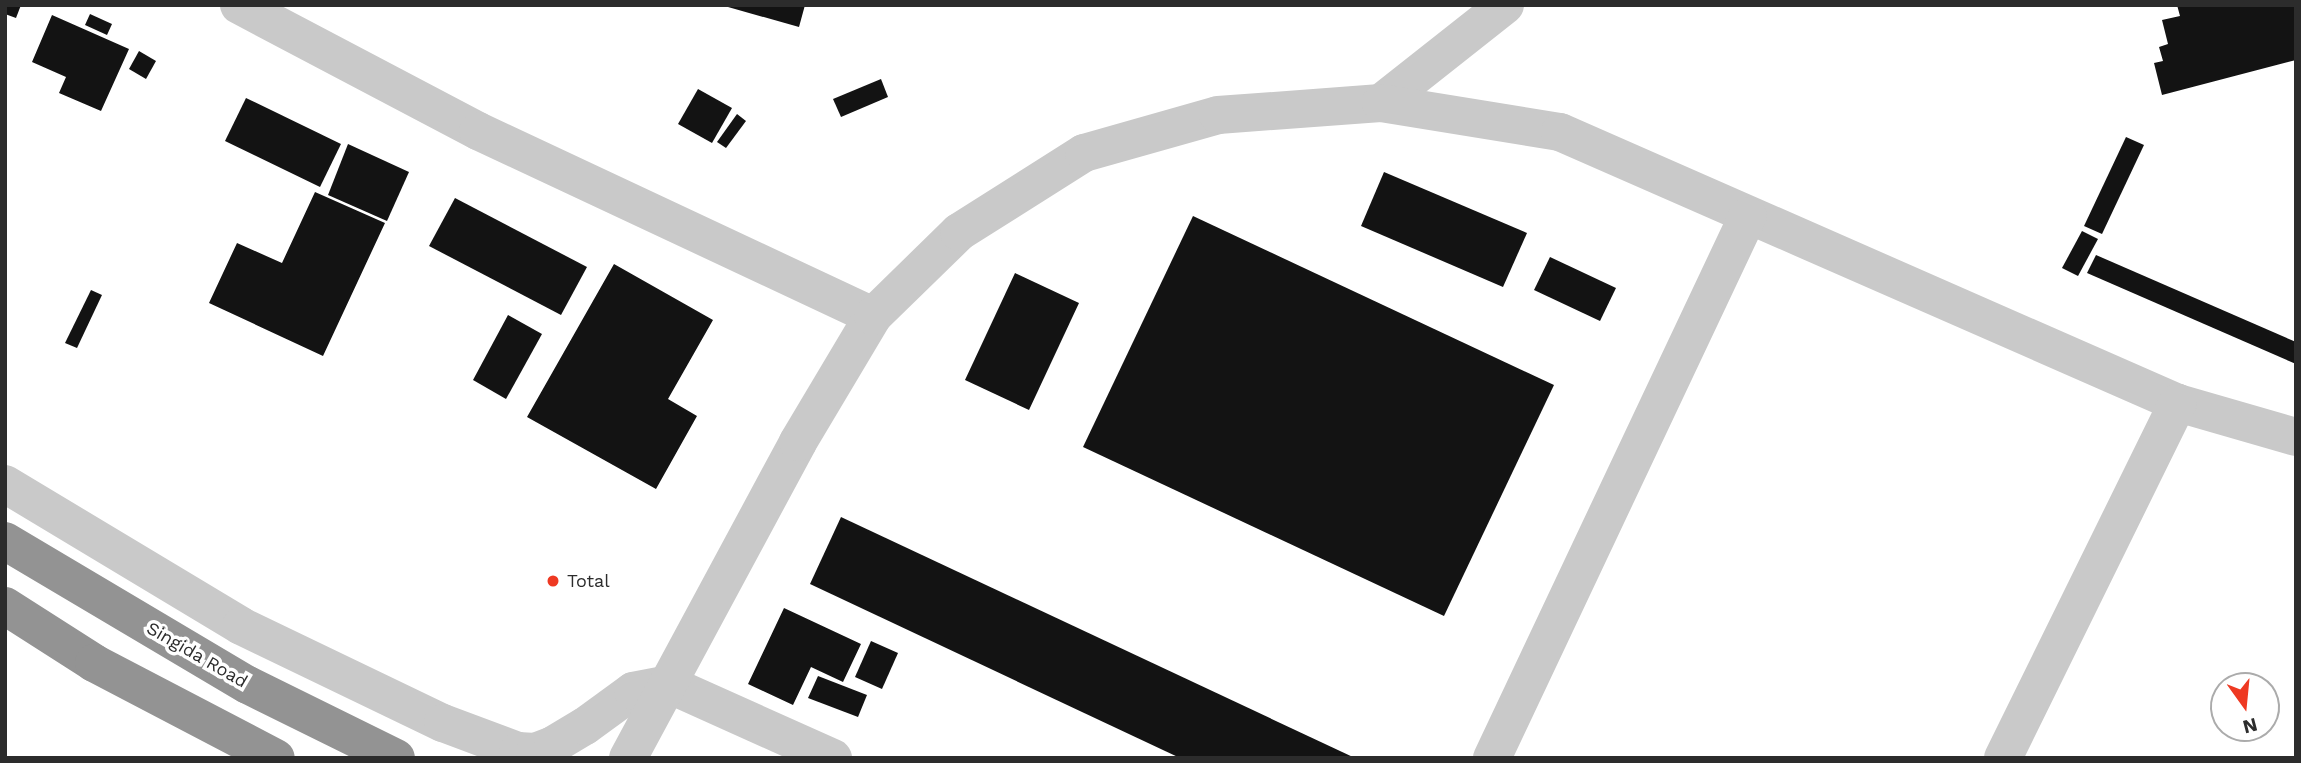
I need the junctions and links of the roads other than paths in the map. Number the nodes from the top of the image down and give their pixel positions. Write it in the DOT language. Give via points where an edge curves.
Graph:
graph roads {
  1 [pos="239,5"];
  2 [pos="1505,5"];
  3 [pos="1381,103"];
  4 [pos="1748,216"];
  5 [pos="873,316"];
  6 [pos="2178,403"];
  7 [pos="2296,437"];
  8 [pos="5,485"];
  9 [pos="5,541"];
  10 [pos="5,606"];
  11 [pos="668,684"];
  12 [pos="275,758"];
  13 [pos="396,758"];
  14 [pos="628,758"];
  15 [pos="833,758"];
  16 [pos="1492,758"];
  17 [pos="2003,758"];
  1 -- 5 [label="street" via="478,131"];
  2 -- 3 [label="street"];
  3 -- 4 [label="street" via="1560,132"];
  3 -- 5 [label="street" via="1218,115 1084,153 959,232"];
  4 -- 6 [label="street"];
  4 -- 16 [label="street"];
  5 -- 11 [label="street" via="798,442"];
  6 -- 7 [label="street"];
  6 -- 17 [label="street"];
  8 -- 11 [label="street" via="241,626 443,723 518,751 535,752 553,745 633,691"];
  9 -- 13 [label="highway, Singida Road" via="248,685"];
  10 -- 12 [label="highway" via="94,663"];
  11 -- 14 [label="street"];
  11 -- 15 [label="street"];
}
